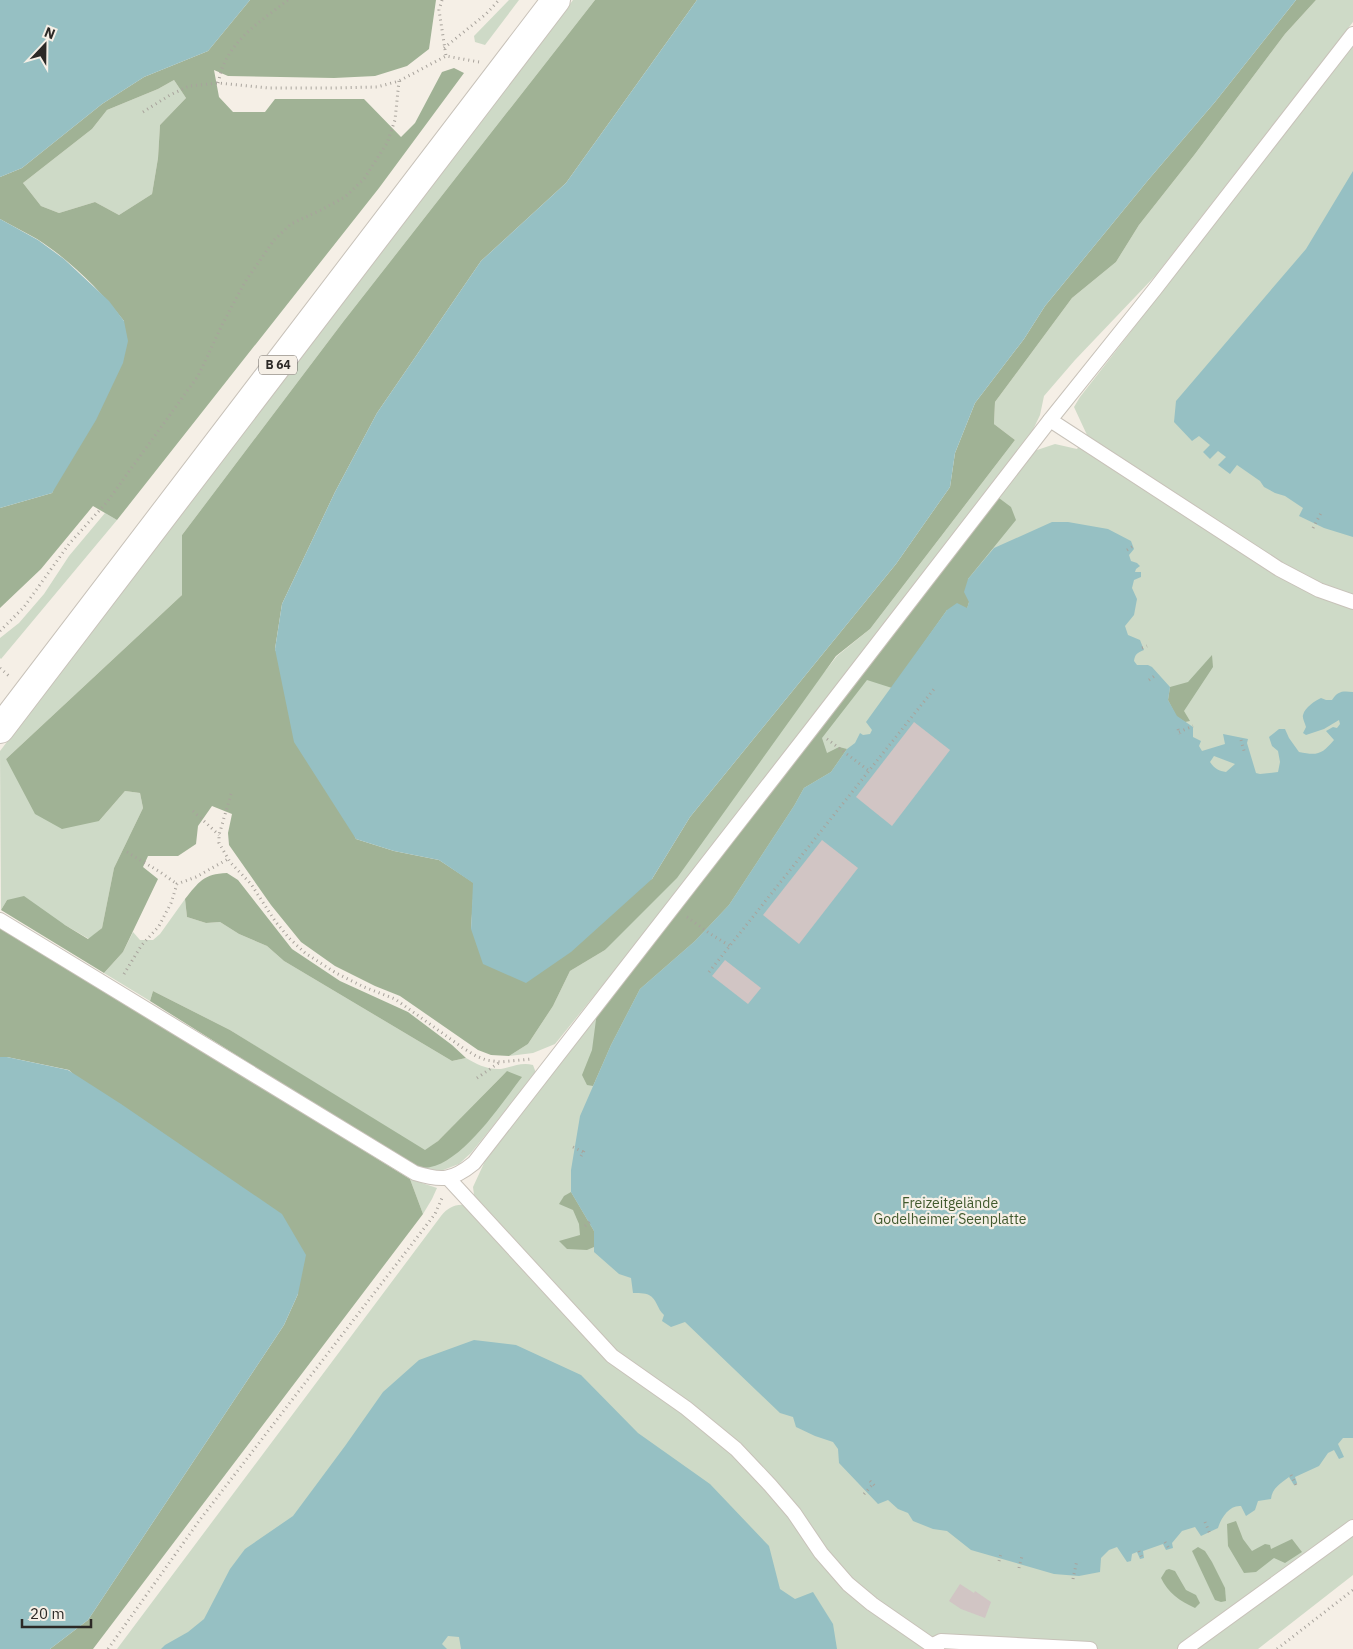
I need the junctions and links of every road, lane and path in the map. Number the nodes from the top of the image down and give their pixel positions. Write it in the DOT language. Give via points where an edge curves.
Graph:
graph roads {
  1 [pos="288,0"];
  2 [pos="442,0"];
  3 [pos="499,0"];
  4 [pos="556,0"];
  5 [pos="1353,34"];
  6 [pos="444,48"];
  7 [pos="446,56"];
  8 [pos="477,61"];
  9 [pos="399,82"];
  10 [pos="218,83"];
  11 [pos="143,112"];
  12 [pos="1050,420"];
  13 [pos="1322,513"];
  14 [pos="1313,528"];
  15 [pos="1134,545"];
  16 [pos="1127,550"];
  17 [pos="1353,602"];
  18 [pos="0,631"];
  19 [pos="1147,646"];
  20 [pos="1142,648"];
  21 [pos="1157,674"];
  22 [pos="1149,680"];
  23 [pos="934,689"];
  24 [pos="1193,726"];
  25 [pos="0,729"];
  26 [pos="1179,732"];
  27 [pos="1241,740"];
  28 [pos="830,741"];
  29 [pos="1245,754"];
  30 [pos="868,770"];
  31 [pos="231,794"];
  32 [pos="193,811"];
  33 [pos="219,835"];
  34 [pos="127,852"];
  35 [pos="228,859"];
  36 [pos="176,884"];
  37 [pos="690,918"];
  38 [pos="0,920"];
  39 [pos="730,946"];
  40 [pos="709,972"];
  41 [pos="116,991"];
  42 [pos="500,1062"];
  43 [pos="550,1066"];
  44 [pos="477,1078"];
  45 [pos="573,1147"];
  46 [pos="583,1152"];
  47 [pos="448,1178"];
  48 [pos="590,1221"];
  49 [pos="585,1226"];
  50 [pos="1291,1475"];
  51 [pos="870,1480"];
  52 [pos="873,1484"];
  53 [pos="1296,1485"];
  54 [pos="877,1488"];
  55 [pos="864,1494"];
  56 [pos="1205,1522"];
  57 [pos="1353,1527"];
  58 [pos="1210,1534"];
  59 [pos="1165,1542"];
  60 [pos="1170,1550"];
  61 [pos="1139,1551"];
  62 [pos="1001,1554"];
  63 [pos="1022,1556"];
  64 [pos="1077,1560"];
  65 [pos="1143,1560"];
  66 [pos="999,1561"];
  67 [pos="1019,1568"];
  68 [pos="1073,1580"];
  69 [pos="1353,1590"];
  70 [pos="935,1647"];
  71 [pos="108,1649"];
  72 [pos="1090,1649"];
  73 [pos="1185,1649"];
  74 [pos="1277,1649"];
  1 -- 10 [label="path" via="252,28 230,51"];
  2 -- 6 [label="path" via="439,10"];
  3 -- 6 [label="path"];
  4 -- 25 [label="main road, B 64"];
  5 -- 12 [label="lane"];
  6 -- 7 [label="path"];
  7 -- 8 [label="path"];
  7 -- 9 [label="path"];
  9 -- 10 [label="path" via="377,87 333,88 269,88"];
  9 -- 18 [label="path" via="396,120 387,143 364,179 345,197 291,224 274,240 245,282 198,376 107,502 69,544 24,607"];
  10 -- 11 [label="path" via="189,86"];
  12 -- 17 [label="lane" via="1279,569 1319,590"];
  12 -- 43 [label="lane"];
  13 -- 14 [label="path"];
  15 -- 16 [label="path"];
  19 -- 20 [label="path"];
  21 -- 22 [label="path"];
  23 -- 30 [label="path"];
  24 -- 26 [label="path"];
  27 -- 29 [label="path"];
  28 -- 30 [label="path"];
  30 -- 39 [label="path"];
  31 -- 33 [label="path"];
  32 -- 33 [label="path"];
  33 -- 35 [label="path" via="219,843"];
  34 -- 36 [label="path"];
  35 -- 36 [label="path"];
  35 -- 42 [label="path" via="251,884 275,921 305,953 336,973 396,999 476,1056"];
  36 -- 41 [label="path" via="159,926 128,965"];
  37 -- 39 [label="path"];
  38 -- 41 [label="lane"];
  39 -- 40 [label="path"];
  41 -- 47 [label="lane" via="415,1174 436,1180"];
  42 -- 43 [label="path" via="536,1058"];
  42 -- 44 [label="path"];
  43 -- 47 [label="lane" via="474,1163"];
  45 -- 46 [label="path"];
  47 -- 70 [label="lane" via="612,1356 686,1408 736,1450 794,1513 821,1553 848,1584"];
  47 -- 71 [label="path" via="435,1214 199,1521"];
  48 -- 49 [label="path"];
  50 -- 53 [label="path"];
  51 -- 52 [label="path"];
  52 -- 54 [label="path"];
  52 -- 55 [label="path"];
  56 -- 58 [label="path"];
  57 -- 73 [label="lane"];
  59 -- 60 [label="path"];
  61 -- 65 [label="path"];
  62 -- 66 [label="path"];
  63 -- 67 [label="path"];
  64 -- 68 [label="path"];
  69 -- 74 [label="path"];
  70 -- 72 [label="lane" via="941,1641"];
}
